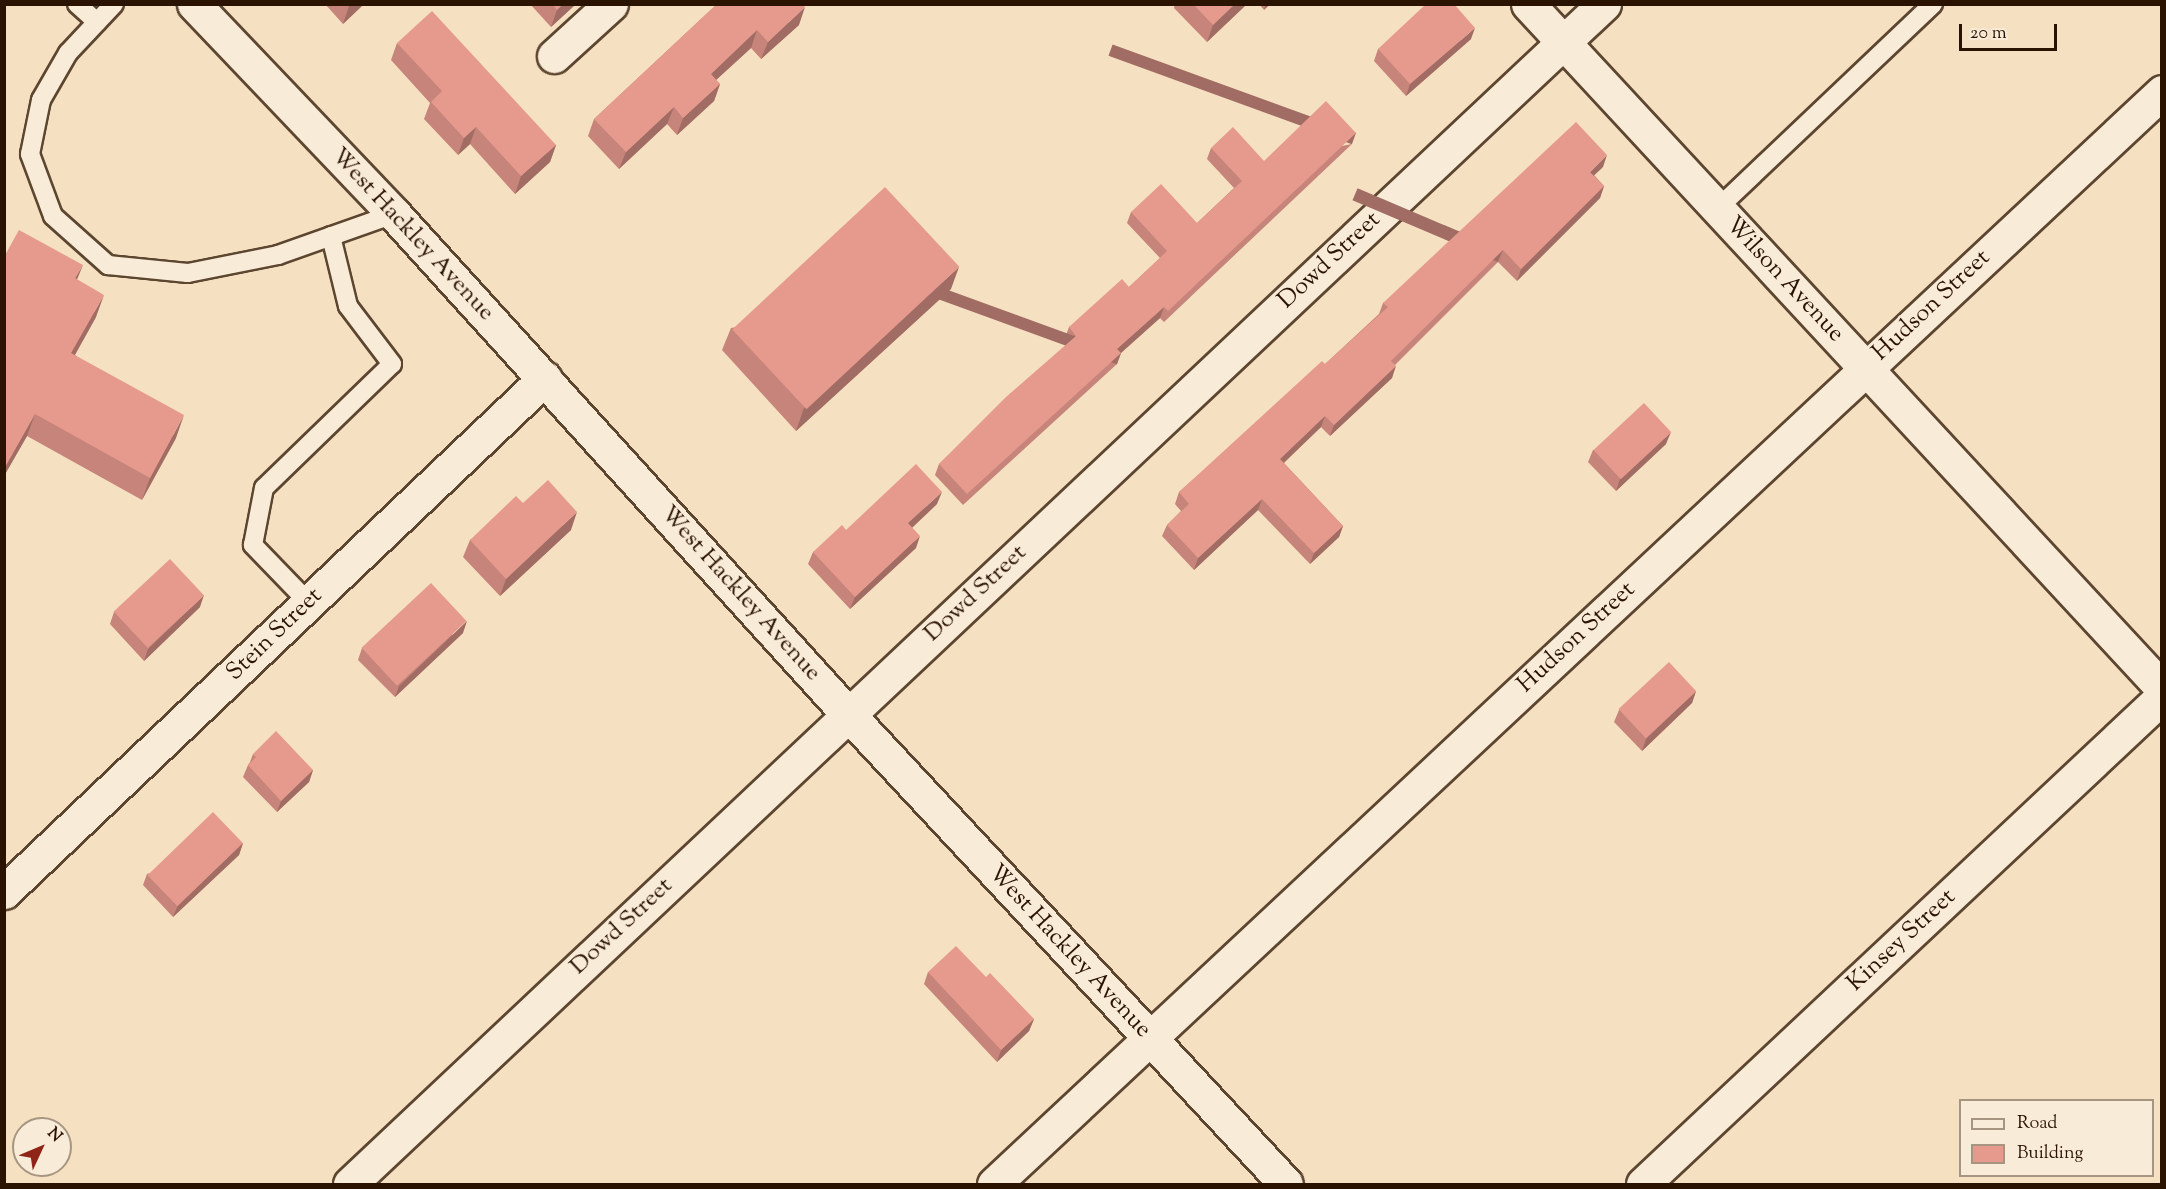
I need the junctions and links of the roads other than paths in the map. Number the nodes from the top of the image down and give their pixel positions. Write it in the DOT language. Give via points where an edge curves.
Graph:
graph roads {
  1 [pos="78,4"];
  2 [pos="114,4"];
  3 [pos="194,4"];
  4 [pos="611,4"];
  5 [pos="1528,4"];
  6 [pos="1604,4"];
  7 [pos="1933,4"];
  8 [pos="97,22"];
  9 [pos="1563,42"];
  10 [pos="554,56"];
  11 [pos="2162,92"];
  12 [pos="1717,209"];
  13 [pos="394,214"];
  14 [pos="331,236"];
  15 [pos="1865,368"];
  16 [pos="545,378"];
  17 [pos="309,603"];
  18 [pos="2162,688"];
  19 [pos="2162,698"];
  20 [pos="848,714"];
  21 [pos="4,892"];
  22 [pos="1150,1038"];
  23 [pos="350,1185"];
  24 [pos="994,1185"];
  25 [pos="1286,1185"];
  26 [pos="1643,1185"];
  1 -- 8 [label="lane"];
  2 -- 8 [label="lane"];
  3 -- 13 [label="street, West Hackley Avenue"];
  4 -- 10 [label="street"];
  5 -- 9 [label="street, Wilson Avenue"];
  6 -- 9 [label="street, Dowd Street"];
  7 -- 12 [label="lane"];
  8 -- 14 [label="lane" via="68,53 40,100 30,154 53,216 108,265 188,273 278,255"];
  9 -- 12 [label="street, Wilson Avenue"];
  9 -- 20 [label="street, Dowd Street"];
  11 -- 15 [label="street, Hudson Street"];
  12 -- 15 [label="street, Wilson Avenue"];
  13 -- 14 [label="lane"];
  13 -- 16 [label="street, West Hackley Avenue"];
  14 -- 17 [label="lane" via="348,306 392,364 264,488 253,545"];
  15 -- 18 [label="street, Wilson Avenue"];
  15 -- 22 [label="street, Hudson Street"];
  16 -- 17 [label="street, Stein Street"];
  16 -- 20 [label="street, West Hackley Avenue"];
  17 -- 21 [label="street, Stein Street"];
  19 -- 26 [label="street, Kinsey Street"];
  20 -- 22 [label="street, West Hackley Avenue"];
  20 -- 23 [label="street, Dowd Street"];
  22 -- 24 [label="street, Hudson Street"];
  22 -- 25 [label="street, West Hackley Avenue"];
}
